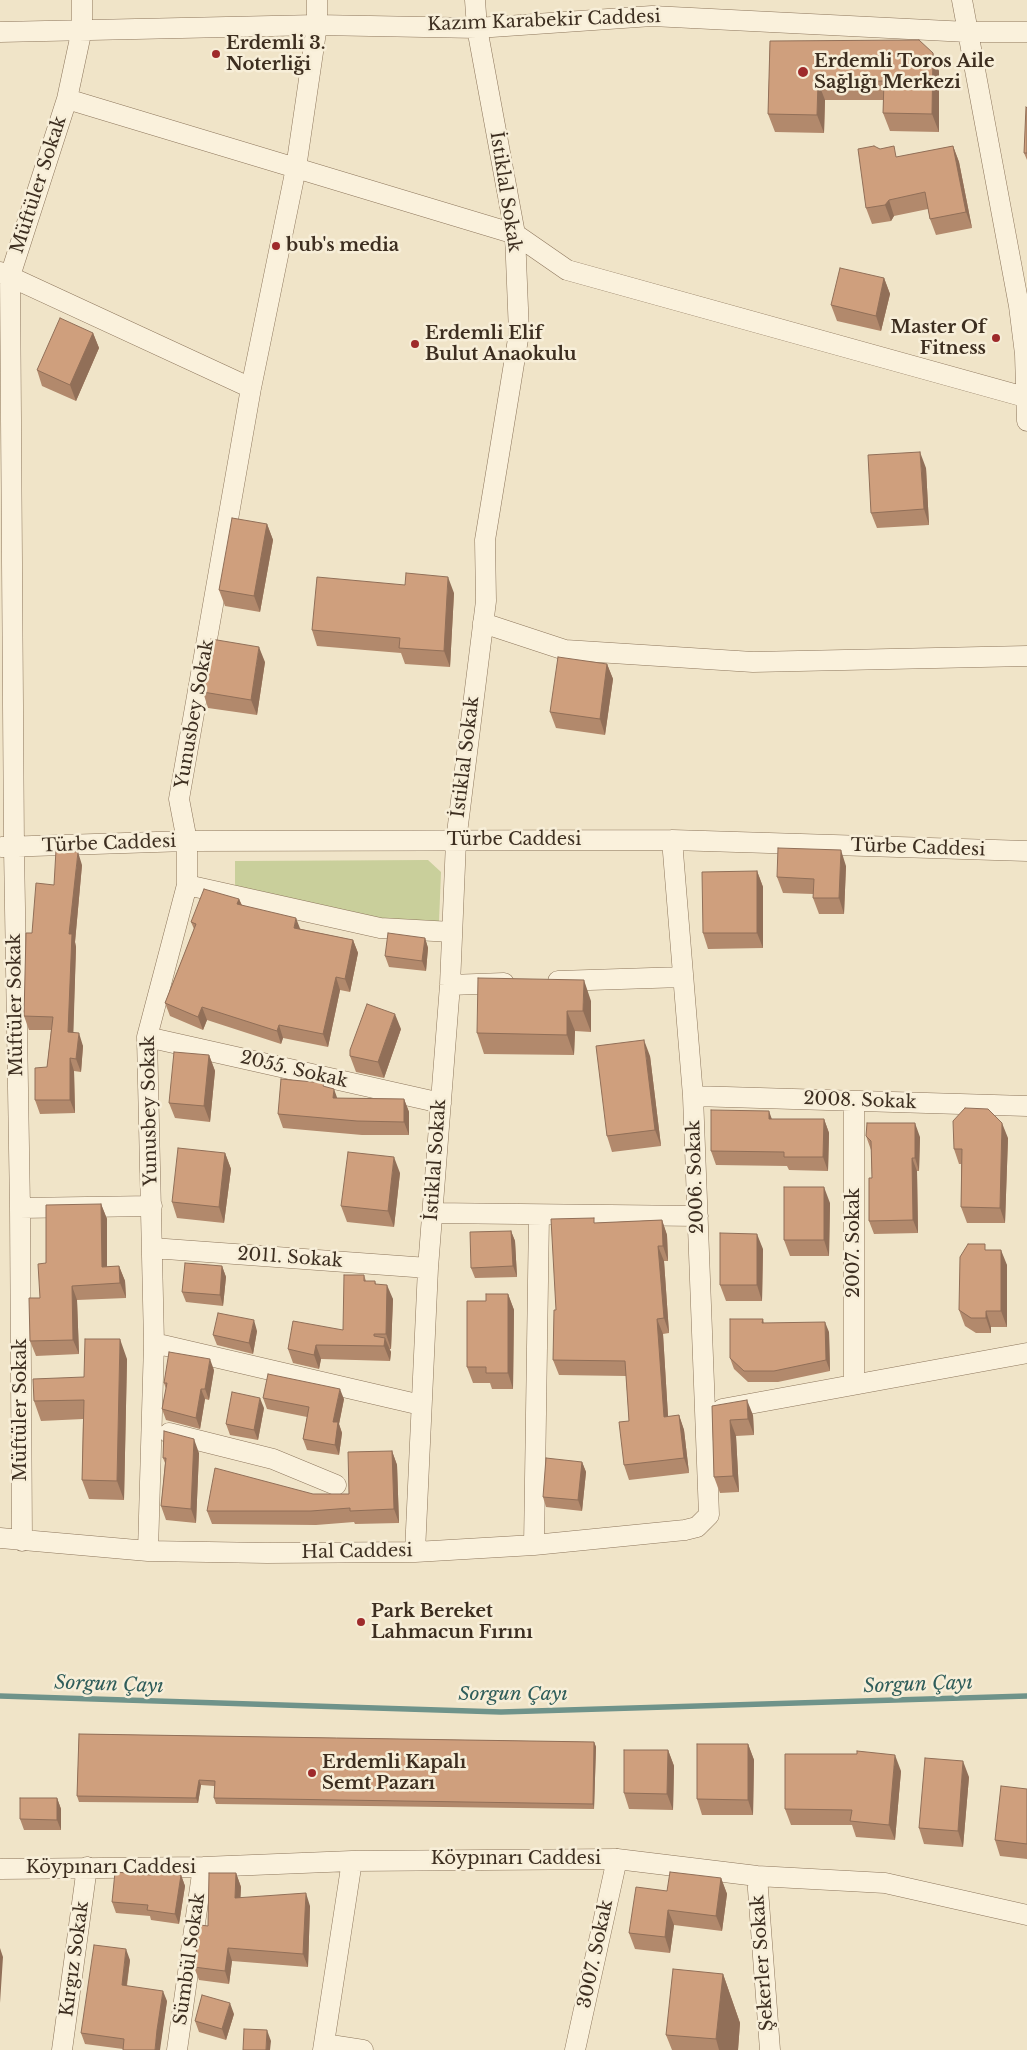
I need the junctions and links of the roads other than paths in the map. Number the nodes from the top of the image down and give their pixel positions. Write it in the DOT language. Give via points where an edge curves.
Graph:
graph roads {
  1 [pos="82,0"];
  2 [pos="317,0"];
  3 [pos="475,0"];
  4 [pos="962,0"];
  5 [pos="729,9"];
  6 [pos="317,25"];
  7 [pos="477,28"];
  8 [pos="82,30"];
  9 [pos="0,32"];
  10 [pos="968,32"];
  11 [pos="1027,32"];
  12 [pos="67,98"];
  13 [pos="296,168"];
  14 [pos="515,234"];
  15 [pos="5,274"];
  16 [pos="1023,306"];
  17 [pos="251,388"];
  18 [pos="1025,397"];
  19 [pos="1027,421"];
  20 [pos="483,624"];
  21 [pos="1027,656"];
  22 [pos="456,840"];
  23 [pos="672,840"];
  24 [pos="186,841"];
  25 [pos="7,847"];
  26 [pos="1027,852"];
  27 [pos="187,885"];
  28 [pos="452,932"];
  29 [pos="683,977"];
  30 [pos="450,985"];
  31 [pos="147,1037"];
  32 [pos="693,1096"];
  33 [pos="854,1101"];
  34 [pos="441,1102"];
  35 [pos="1027,1106"];
  36 [pos="152,1206"];
  37 [pos="20,1208"];
  38 [pos="432,1213"];
  39 [pos="539,1215"];
  40 [pos="698,1216"];
  41 [pos="152,1248"];
  42 [pos="428,1268"];
  43 [pos="154,1343"];
  44 [pos="1027,1353"];
  45 [pos="854,1384"];
  46 [pos="421,1405"];
  47 [pos="705,1412"];
  48 [pos="152,1429"];
  49 [pos="336,1485"];
  50 [pos="709,1515"];
  51 [pos="0,1538"];
  52 [pos="22,1541"];
  53 [pos="534,1545"];
  54 [pos="148,1551"];
  55 [pos="415,1552"];
  56 [pos="617,1859"];
  57 [pos="352,1861"];
  58 [pos="87,1867"];
  59 [pos="203,1867"];
  60 [pos="0,1869"];
  61 [pos="756,1876"];
  62 [pos="1027,1915"];
  63 [pos="323,2047"];
  64 [pos="62,2050"];
  65 [pos="177,2050"];
  66 [pos="363,2050"];
  67 [pos="576,2050"];
  68 [pos="770,2050"];
  1 -- 8 [label="street, Müftüler Sokak"];
  2 -- 6 [label="street, Yunusbey Sokak"];
  3 -- 7 [label="street, İstiklal Sokak"];
  4 -- 10 [label="street"];
  5 -- 7 [label="street, Kazım Karabekir Caddesi"];
  5 -- 10 [label="street, Kazım Karabekir Caddesi"];
  6 -- 7 [label="street, Kazım Karabekir Caddesi"];
  6 -- 8 [label="street, Kazım Karabekir Caddesi"];
  6 -- 13 [label="street, Yunusbey Sokak"];
  7 -- 14 [label="street, İstiklal Sokak"];
  8 -- 9 [label="street, Kazım Karabekir Caddesi"];
  8 -- 12 [label="street, Müftüler Sokak"];
  10 -- 11 [label="street, Kazım Karabekir Caddesi"];
  10 -- 16 [label="street"];
  12 -- 13 [label="street"];
  12 -- 15 [label="street, Müftüler Sokak"];
  13 -- 14 [label="street"];
  13 -- 17 [label="street, Yunusbey Sokak"];
  14 -- 18 [label="street" via="567,270"];
  14 -- 20 [label="street, İstiklal Sokak" via="519,333 485,540"];
  15 -- 17 [label="street"];
  15 -- 25 [label="street, Müftüler Sokak"];
  16 -- 18 [label="street"];
  17 -- 24 [label="street, Yunusbey Sokak" via="179,799"];
  18 -- 19 [label="street"];
  20 -- 21 [label="street" via="565,650 753,662"];
  20 -- 22 [label="street, İstiklal Sokak"];
  22 -- 23 [label="street, Türbe Caddesi"];
  22 -- 24 [label="street, Türbe Caddesi"];
  22 -- 28 [label="street, İstiklal Sokak"];
  23 -- 26 [label="street, Türbe Caddesi"];
  23 -- 29 [label="street, 2006. Sokak"];
  24 -- 25 [label="street, Türbe Caddesi"];
  24 -- 27 [label="street, Yunusbey Sokak"];
  25 -- 37 [label="street, Müftüler Sokak"];
  27 -- 28 [label="street" via="380,928"];
  27 -- 31 [label="street, Yunusbey Sokak"];
  28 -- 30 [label="street, İstiklal Sokak"];
  29 -- 30 [label="street"];
  29 -- 32 [label="street, 2006. Sokak"];
  30 -- 34 [label="street, İstiklal Sokak"];
  31 -- 34 [label="street, 2055. Sokak"];
  31 -- 36 [label="street, Yunusbey Sokak"];
  32 -- 33 [label="street, 2008. Sokak"];
  32 -- 40 [label="street, 2006. Sokak"];
  33 -- 35 [label="street, 2008. Sokak"];
  33 -- 45 [label="street, 2007. Sokak"];
  34 -- 38 [label="street, İstiklal Sokak"];
  36 -- 37 [label="street"];
  36 -- 41 [label="street, Yunusbey Sokak"];
  37 -- 52 [label="street, Müftüler Sokak"];
  38 -- 39 [label="street"];
  38 -- 42 [label="street, İstiklal Sokak"];
  39 -- 40 [label="street"];
  39 -- 53 [label="street"];
  40 -- 47 [label="street, 2006. Sokak"];
  41 -- 42 [label="street, 2011. Sokak"];
  41 -- 43 [label="street, Yunusbey Sokak"];
  42 -- 46 [label="street, İstiklal Sokak"];
  43 -- 46 [label="street"];
  43 -- 48 [label="street, Yunusbey Sokak"];
  44 -- 45 [label="street"];
  45 -- 47 [label="street"];
  46 -- 55 [label="street, İstiklal Sokak"];
  47 -- 50 [label="street, 2006. Sokak"];
  48 -- 49 [label="street" via="273,1460"];
  48 -- 54 [label="street, Yunusbey Sokak"];
  50 -- 53 [label="street, Hal Caddesi" via="697,1527 685,1530"];
  51 -- 52 [label="street, Hal Caddesi"];
  52 -- 54 [label="street, Hal Caddesi"];
  53 -- 55 [label="street, Hal Caddesi"];
  54 -- 55 [label="street, Hal Caddesi"];
  56 -- 57 [label="street, Köypınarı Caddesi"];
  56 -- 61 [label="street, Köypınarı Caddesi"];
  56 -- 67 [label="street, 3007. Sokak"];
  57 -- 59 [label="street, Köypınarı Caddesi"];
  57 -- 63 [label="street"];
  58 -- 59 [label="street, Köypınarı Caddesi"];
  58 -- 60 [label="street, Köypınarı Caddesi"];
  58 -- 64 [label="street, Kırgız Sokak"];
  59 -- 65 [label="street, Sümbül Sokak"];
  61 -- 62 [label="street, Köypınarı Caddesi" via="885,1883"];
  61 -- 68 [label="street, Şekerler Sokak"];
  63 -- 66 [label="street"];
}
